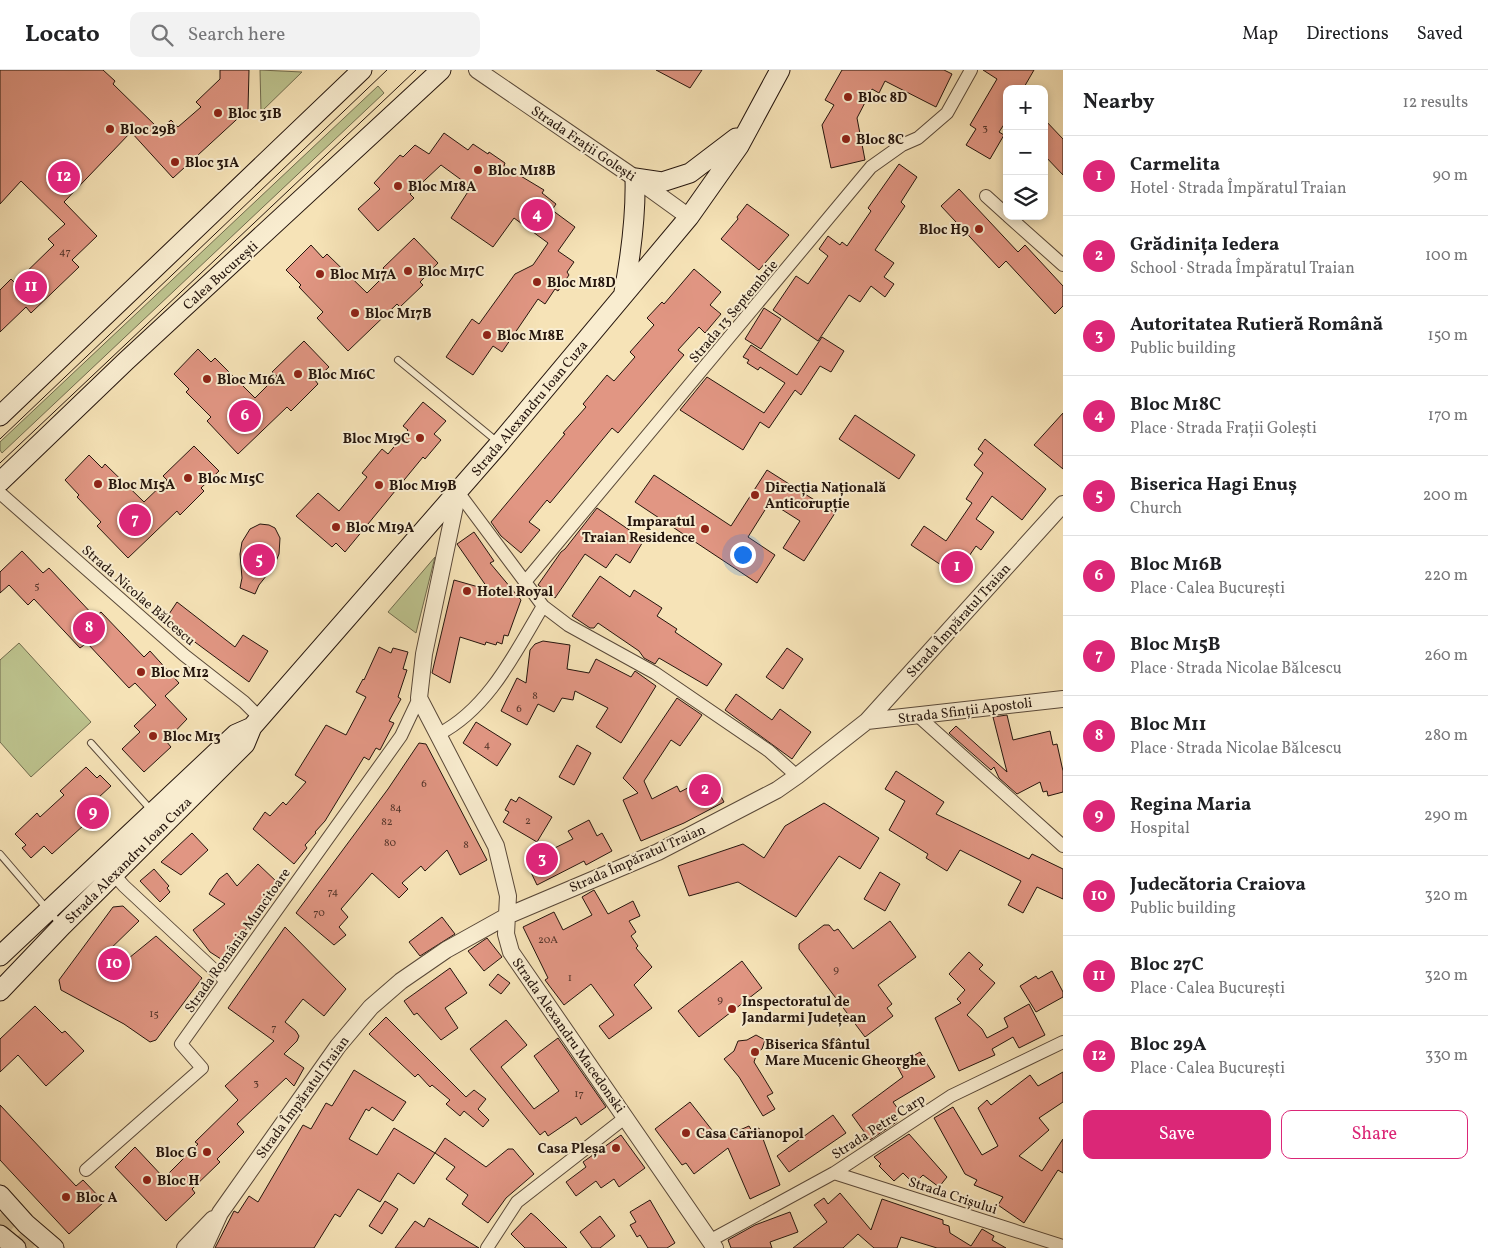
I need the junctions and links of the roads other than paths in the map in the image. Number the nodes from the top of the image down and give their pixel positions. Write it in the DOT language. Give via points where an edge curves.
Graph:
graph roads {
  1 [pos="440,70"];
  2 [pos="477,70"];
  3 [pos="780,70"];
  4 [pos="971,70"];
  5 [pos="357,72"];
  6 [pos="748,128"];
  7 [pos="635,178"];
  8 [pos="986,196"];
  9 [pos="1003,212"];
  10 [pos="689,217"];
  11 [pos="1012,220"];
  12 [pos="1063,265"];
  13 [pos="624,293"];
  14 [pos="398,360"];
  15 [pos="0,416"];
  16 [pos="500,444"];
  17 [pos="0,482"];
  18 [pos="0,492"];
  19 [pos="458,492"];
  20 [pos="1063,504"];
  21 [pos="525,582"];
  22 [pos="543,606"];
  23 [pos="419,698"];
  24 [pos="1063,698"];
  25 [pos="917,715"];
  26 [pos="867,721"];
  27 [pos="256,723"];
  28 [pos="439,734"];
  29 [pos="91,743"];
  30 [pos="797,776"];
  31 [pos="158,818"];
  32 [pos="1063,846"];
  33 [pos="0,854"];
  34 [pos="102,861"];
  35 [pos="114,875"];
  36 [pos="48,910"];
  37 [pos="507,916"];
  38 [pos="62,926"];
  39 [pos="0,956"];
  40 [pos="226,981"];
  41 [pos="0,991"];
  42 [pos="1063,1042"];
  43 [pos="626,1117"];
  44 [pos="86,1170"];
  45 [pos="834,1173"];
  46 [pos="0,1195"];
  47 [pos="220,1212"];
  48 [pos="0,1235"];
  49 [pos="713,1244"];
  50 [pos="1063,1246"];
  51 [pos="16,1248"];
  52 [pos="54,1248"];
  53 [pos="185,1248"];
  54 [pos="204,1248"];
  55 [pos="487,1248"];
  1 -- 17 [label="main road, Calea București"];
  2 -- 7 [label="street, Strada Frații Golești"];
  3 -- 6 [label="main road, Strada Alexandru Ioan Cuza"];
  4 -- 21 [label="street, Strada 13 Septembrie" via="947,113 918,138 871,167"];
  5 -- 15 [label="main road"];
  6 -- 7 [label="main road" via="690,174 662,182"];
  6 -- 10 [label="main road, Strada Alexandru Ioan Cuza" via="724,169"];
  7 -- 10 [label="street, Strada Frații Golești"];
  7 -- 13 [label="main road" via="633,244"];
  8 -- 9 [label="street"];
  10 -- 13 [label="main road, Strada Alexandru Ioan Cuza"];
  11 -- 12 [label="street"];
  13 -- 16 [label="main road, Strada Alexandru Ioan Cuza"];
  14 -- 16 [label="lane"];
  16 -- 19 [label="main road, Strada Alexandru Ioan Cuza"];
  18 -- 27 [label="street, Strada Nicolae Bălcescu"];
  19 -- 21 [label="street"];
  19 -- 23 [label="street" via="424,654"];
  19 -- 27 [label="main road, Strada Alexandru Ioan Cuza"];
  20 -- 26 [label="street, Strada Împăratul Traian"];
  21 -- 22 [label="street"];
  22 -- 28 [label="street" via="513,657 476,708 457,725"];
  22 -- 30 [label="street" via="670,683 769,751"];
  23 -- 28 [label="street, Strada Alexandru Macedonski"];
  23 -- 40 [label="street, Strada România Muncitoare" via="401,736"];
  24 -- 25 [label="street, Strada Sfinții Apostoli"];
  25 -- 26 [label="street, Strada Sfinții Apostoli"];
  25 -- 32 [label="street"];
  26 -- 30 [label="street, Strada Împăratul Traian"];
  27 -- 31 [label="main road, Strada Alexandru Ioan Cuza" via="236,734"];
  28 -- 37 [label="street, Strada Alexandru Macedonski" via="496,846 507,889"];
  29 -- 31 [label="lane"];
  30 -- 37 [label="street, Strada Împăratul Traian" via="777,790 658,852"];
  31 -- 34 [label="main road, Strada Alexandru Ioan Cuza"];
  31 -- 35 [label="main road, Strada Alexandru Ioan Cuza"];
  33 -- 36 [label="lane"];
  34 -- 35 [label="street"];
  34 -- 36 [label="main road, Strada Alexandru Ioan Cuza"];
  35 -- 38 [label="main road, Strada Alexandru Ioan Cuza"];
  35 -- 40 [label="street"];
  36 -- 38 [label="lane"];
  36 -- 39 [label="main road, Strada Alexandru Ioan Cuza"];
  37 -- 43 [label="street, Strada Alexandru Macedonski" via="506,934 511,952"];
  37 -- 47 [label="street, Strada Împăratul Traian" via="446,950 371,1007 338,1046"];
  38 -- 41 [label="main road, Strada Alexandru Ioan Cuza"];
  40 -- 44 [label="street, Strada România Muncitoare" via="181,1044 202,1068"];
  42 -- 45 [label="street, Strada Petre Carp" via="951,1096"];
  43 -- 49 [label="street, Strada Alexandru Macedonski"];
  43 -- 55 [label="street" via="517,1202"];
  45 -- 49 [label="street, Strada Petre Carp"];
  45 -- 50 [label="street, Strada Crișului"];
  46 -- 52 [label="main road"];
  47 -- 53 [label="street, Strada Împăratul Traian"];
  47 -- 54 [label="street, Strada Împăratul Traian"];
  48 -- 51 [label="main road"];
}
